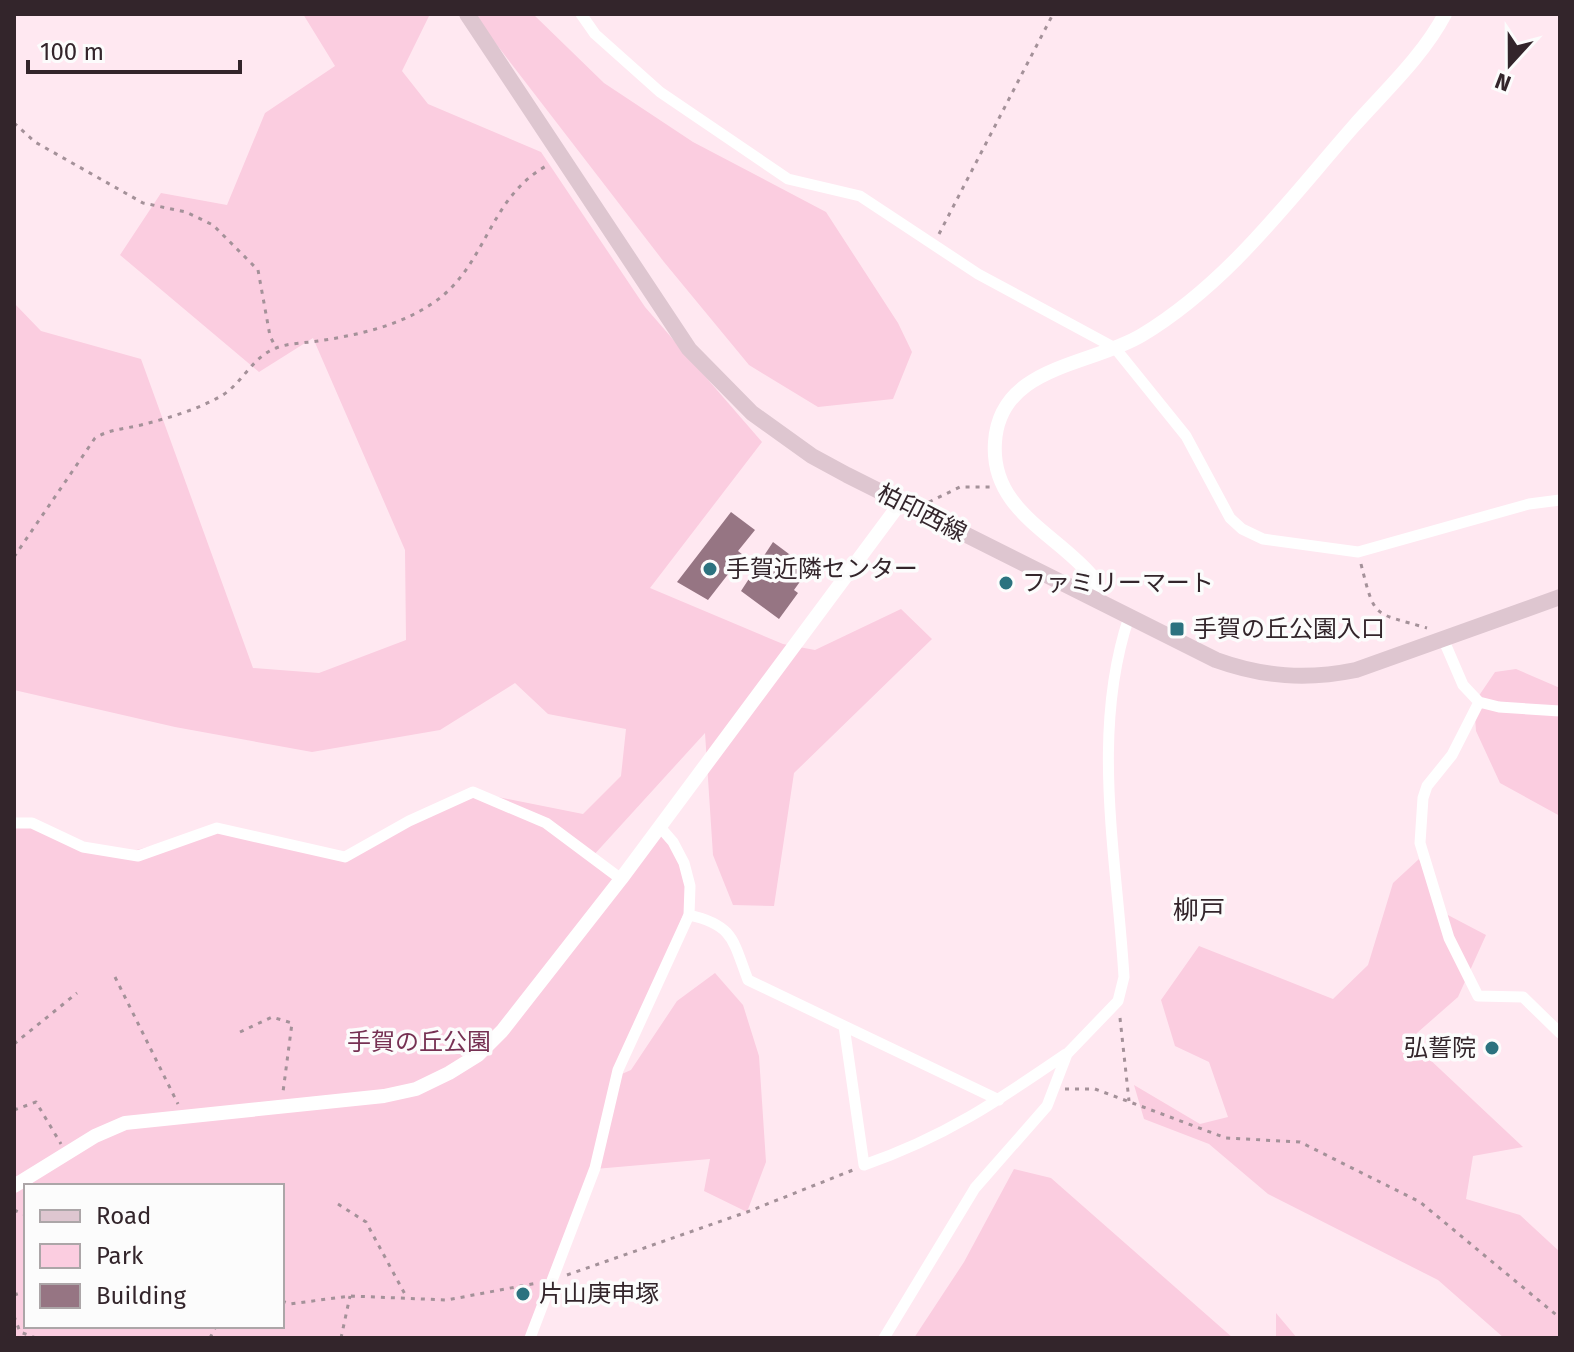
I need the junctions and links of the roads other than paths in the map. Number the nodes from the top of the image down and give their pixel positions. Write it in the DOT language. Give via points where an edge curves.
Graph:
graph roads {
  1 [pos="467,14"];
  2 [pos="581,14"];
  3 [pos="1445,14"];
  4 [pos="1115,348"];
  5 [pos="1560,500"];
  6 [pos="908,506"];
  7 [pos="1560,597"];
  8 [pos="1094,599"];
  9 [pos="1129,617"];
  10 [pos="1444,641"];
  11 [pos="1479,702"];
  12 [pos="1560,711"];
  13 [pos="14,823"];
  14 [pos="660,827"];
  15 [pos="621,879"];
  16 [pos="689,915"];
  17 [pos="844,1026"];
  18 [pos="1560,1033"];
  19 [pos="1067,1054"];
  20 [pos="999,1100"];
  21 [pos="14,1186"];
  22 [pos="530,1338"];
  23 [pos="884,1338"];
  1 -- 6 [label="main road, 柏印西線" via="671,323 723,385 801,449"];
  2 -- 4 [label="street" via="595,34 660,92 788,179 860,196 1026,302"];
  3 -- 4 [label="street" via="1415,57 1228,269 1178,311"];
  4 -- 5 [label="street" via="1186,436 1230,518 1263,539 1358,552"];
  4 -- 8 [label="street" via="1036,377 1017,392 997,431 996,456 1004,488 1019,510 1091,575"];
  6 -- 8 [label="main road, 柏印西線"];
  6 -- 14 [label="street"];
  7 -- 10 [label="main road, 柏印西線"];
  8 -- 9 [label="main road, 柏印西線"];
  9 -- 10 [label="main road, 柏印西線" via="1240,669 1294,678 1356,670"];
  9 -- 19 [label="street" via="1114,665 1106,741 1124,977 1118,1001"];
  10 -- 11 [label="street" via="1463,685"];
  11 -- 12 [label="street"];
  11 -- 18 [label="street" via="1452,755 1427,786 1420,843 1449,938 1478,996 1523,997"];
  13 -- 15 [label="street" via="32,823 83,847 138,856 217,828 345,857 473,792 546,823"];
  14 -- 15 [label="street"];
  14 -- 16 [label="street" via="684,863"];
  15 -- 21 [label="street" via="530,998 478,1055 416,1089 349,1102 125,1123"];
  16 -- 17 [label="street" via="710,920 731,935 748,980"];
  16 -- 22 [label="street" via="618,1070 595,1168"];
  17 -- 20 [label="street"];
  17 -- 20 [label="street" via="864,1165 929,1141"];
  19 -- 20 [label="street"];
  19 -- 23 [label="street" via="1047,1106 975,1188"];
}
